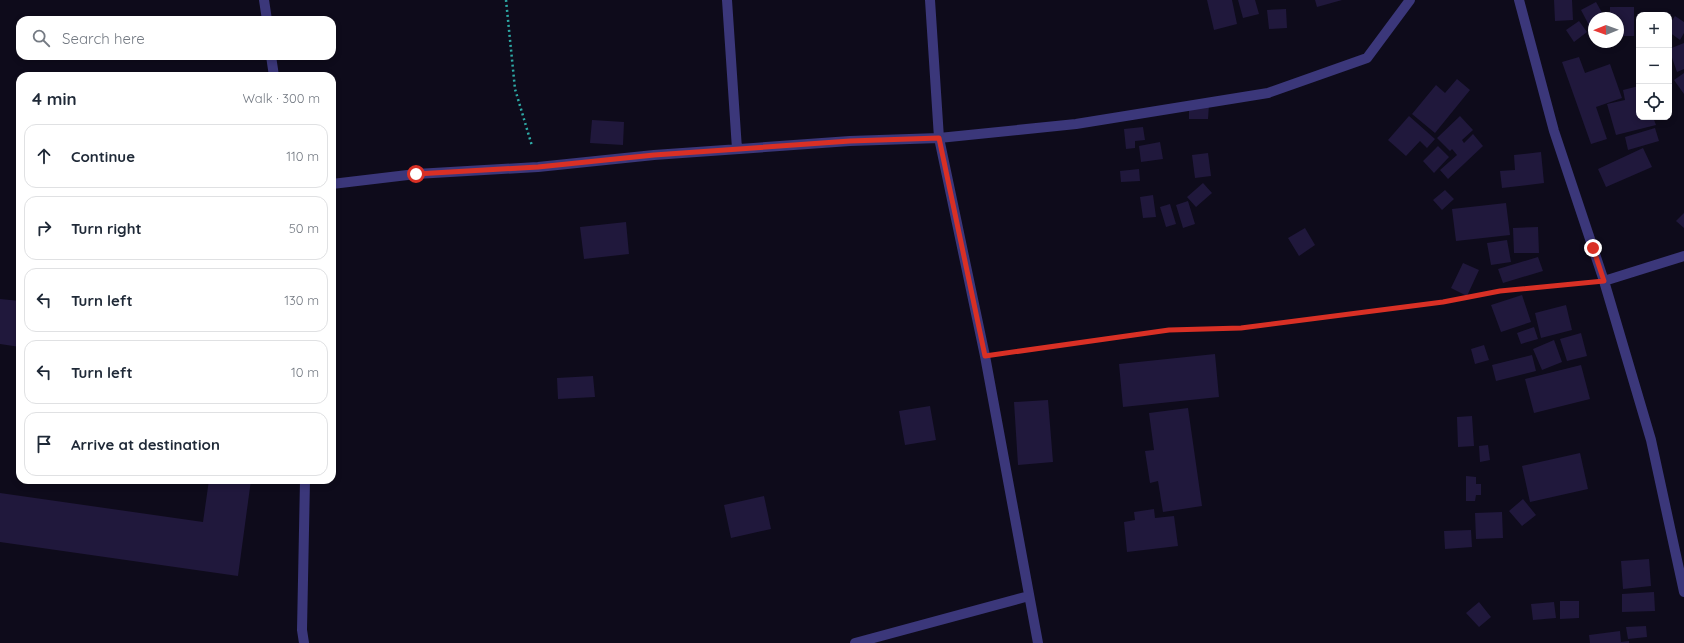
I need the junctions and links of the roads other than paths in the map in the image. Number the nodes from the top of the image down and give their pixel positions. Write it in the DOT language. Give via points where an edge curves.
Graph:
graph roads {
  1 [pos="264,0"];
  2 [pos="728,0"];
  3 [pos="930,0"];
  4 [pos="1410,0"];
  5 [pos="1519,0"];
  6 [pos="266,16"];
  7 [pos="272,60"];
  8 [pos="273,72"];
  9 [pos="939,138"];
  10 [pos="737,149"];
  11 [pos="336,184"];
  12 [pos="1684,256"];
  13 [pos="1604,281"];
  14 [pos="305,484"];
  15 [pos="1684,592"];
  16 [pos="1029,596"];
  17 [pos="304,643"];
  18 [pos="855,643"];
  19 [pos="1038,643"];
  1 -- 6 [label="street"];
  2 -- 10 [label="street"];
  3 -- 9 [label="street"];
  4 -- 9 [label="street" via="1367,58 1268,93 1076,124"];
  5 -- 13 [label="street" via="1554,131"];
  7 -- 8 [label="street"];
  9 -- 10 [label="street"];
  9 -- 16 [label="street" via="985,356"];
  10 -- 11 [label="street" via="538,167 416,174"];
  12 -- 13 [label="street"];
  13 -- 15 [label="street" via="1651,440"];
  14 -- 17 [label="street" via="302,630"];
  16 -- 18 [label="street"];
  16 -- 19 [label="street"];
}
